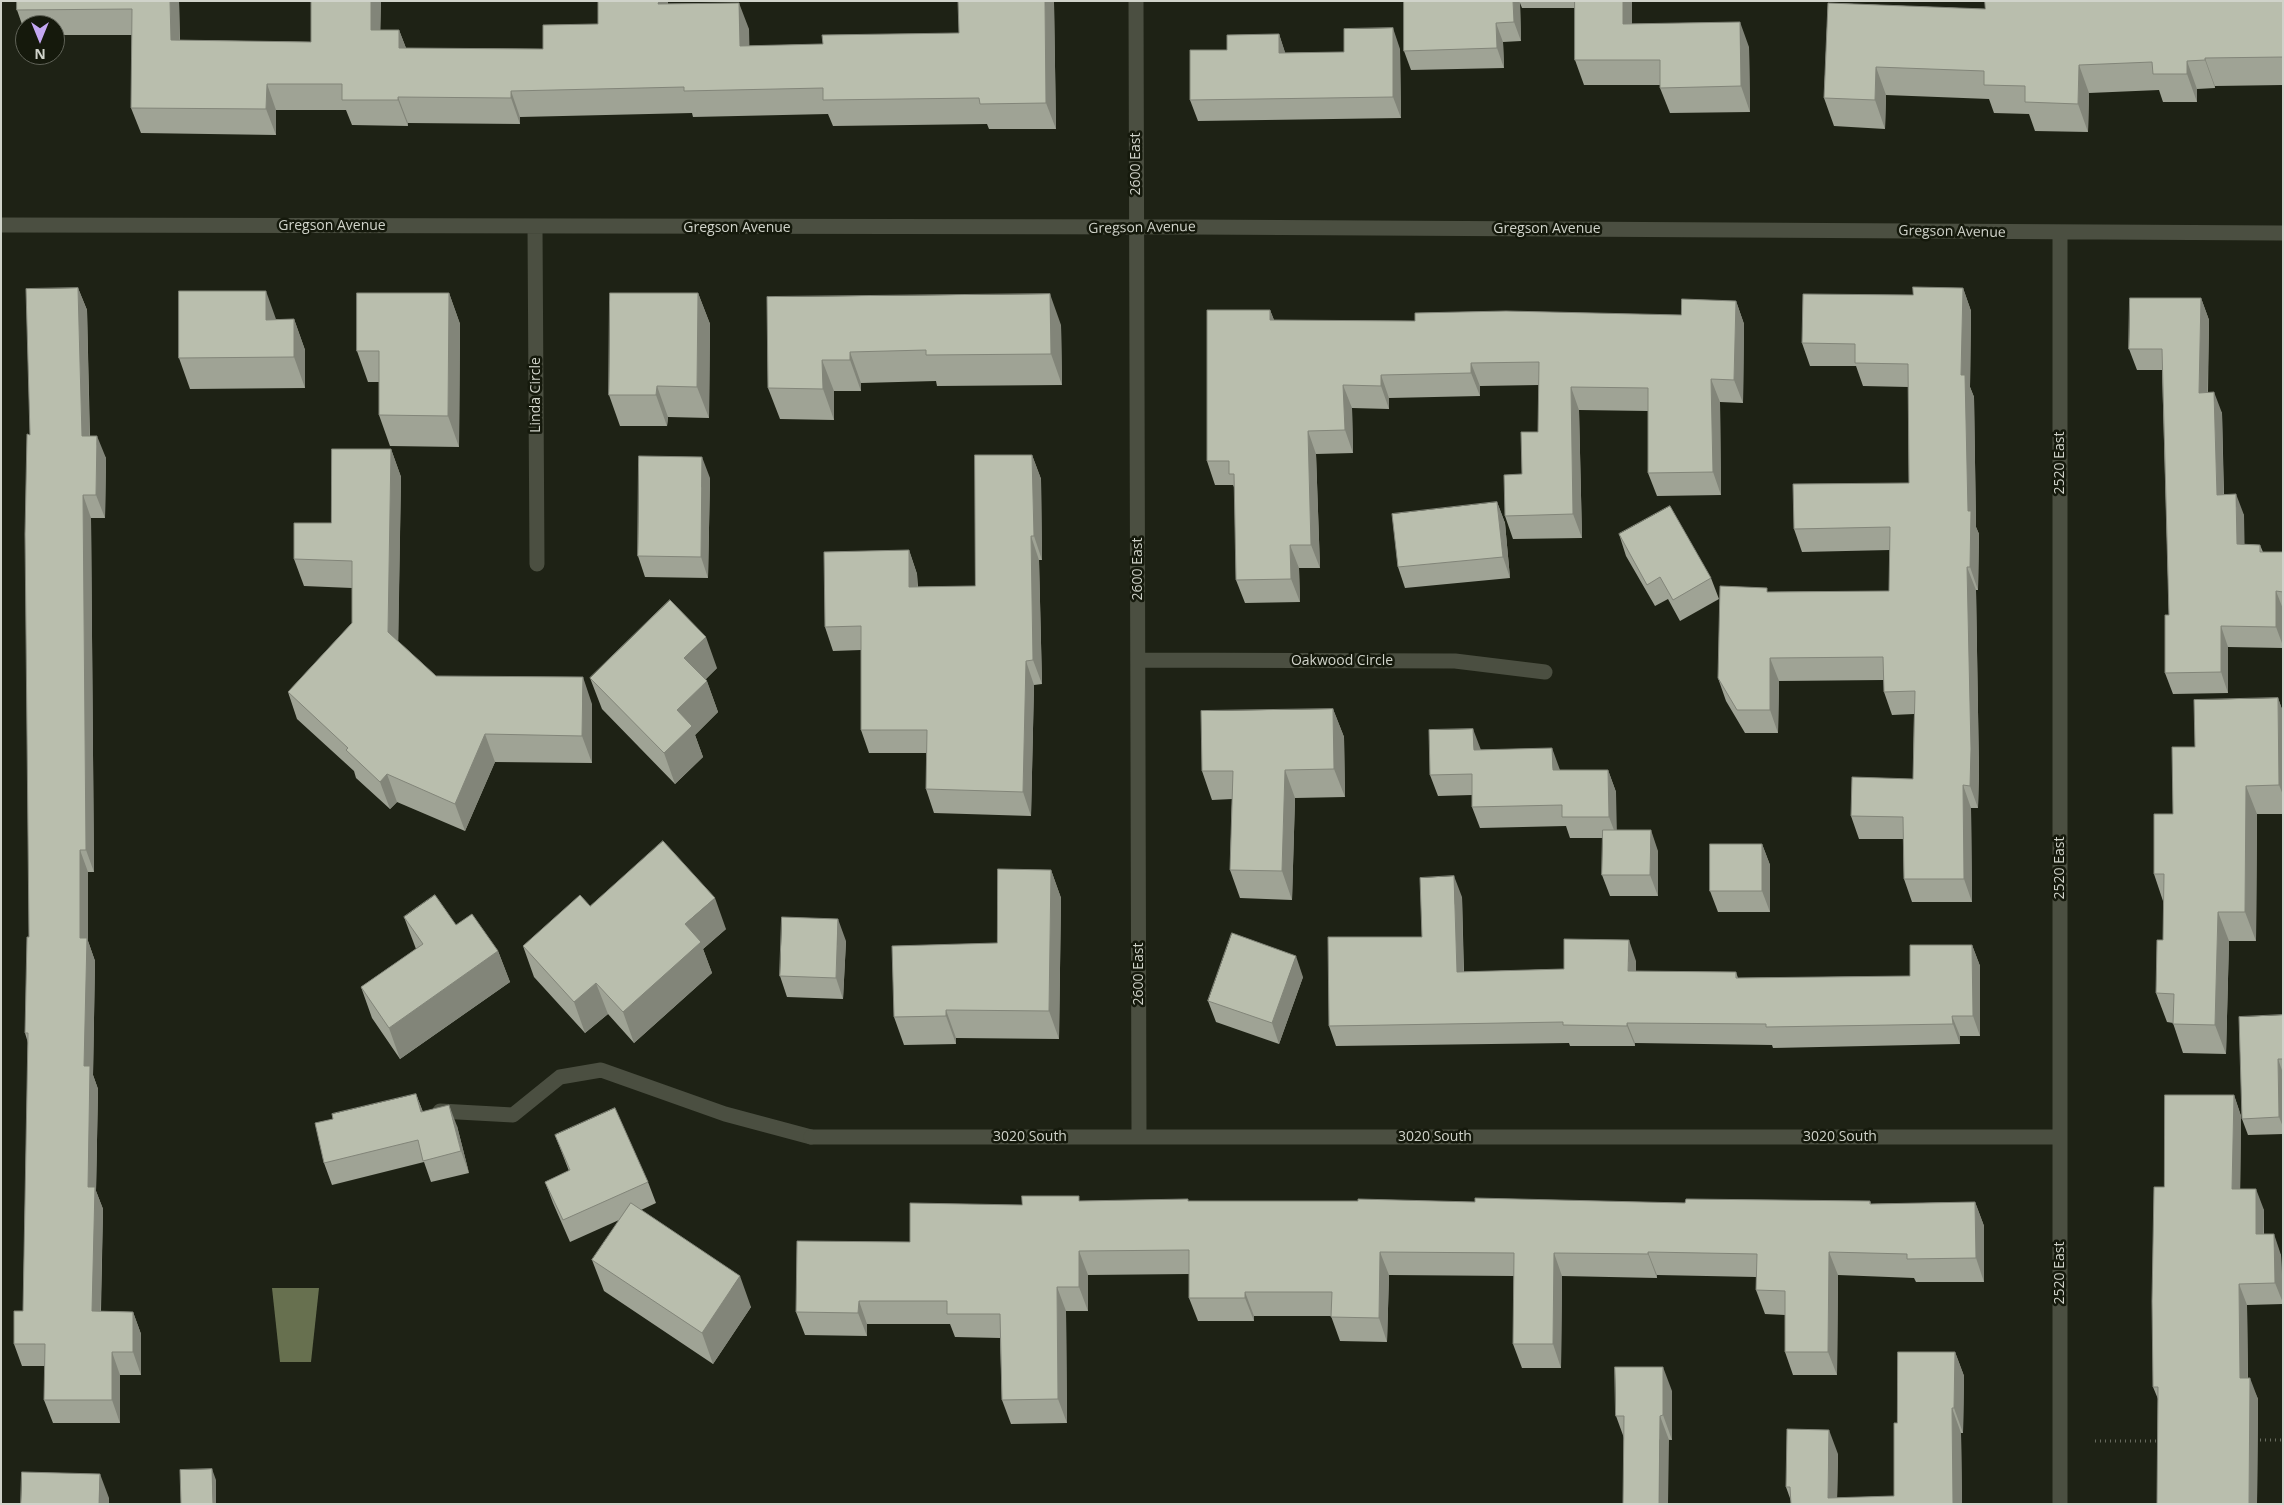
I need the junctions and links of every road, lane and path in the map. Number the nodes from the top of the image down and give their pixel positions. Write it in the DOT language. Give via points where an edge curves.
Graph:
graph roads {
  1 [pos="1136,1"];
  2 [pos="1,225"];
  3 [pos="535,227"];
  4 [pos="1136,228"];
  5 [pos="2060,233"];
  6 [pos="2283,233"];
  7 [pos="537,564"];
  8 [pos="1138,660"];
  9 [pos="1545,672"];
  10 [pos="440,1111"];
  11 [pos="1139,1137"];
  12 [pos="2060,1137"];
  13 [pos="2253,1440"];
  14 [pos="2283,1440"];
  15 [pos="2095,1441"];
  16 [pos="2163,1441"];
  17 [pos="2060,1504"];
  1 -- 4 [label="street, 2600 East"];
  2 -- 3 [label="street, Gregson Avenue"];
  3 -- 4 [label="street, Gregson Avenue"];
  3 -- 7 [label="street, Linda Circle"];
  4 -- 5 [label="street, Gregson Avenue"];
  4 -- 8 [label="street, 2600 East"];
  5 -- 6 [label="street, Gregson Avenue"];
  5 -- 12 [label="street, 2520 East"];
  8 -- 9 [label="street, Oakwood Circle" via="1455,661"];
  8 -- 11 [label="street, 2600 East"];
  10 -- 11 [label="street, 3020 South" via="513,1115 560,1077 601,1070 724,1114 811,1137"];
  11 -- 12 [label="street, 3020 South"];
  12 -- 17 [label="street, 2520 East"];
  13 -- 14 [label="path"];
  15 -- 16 [label="path"];
}
